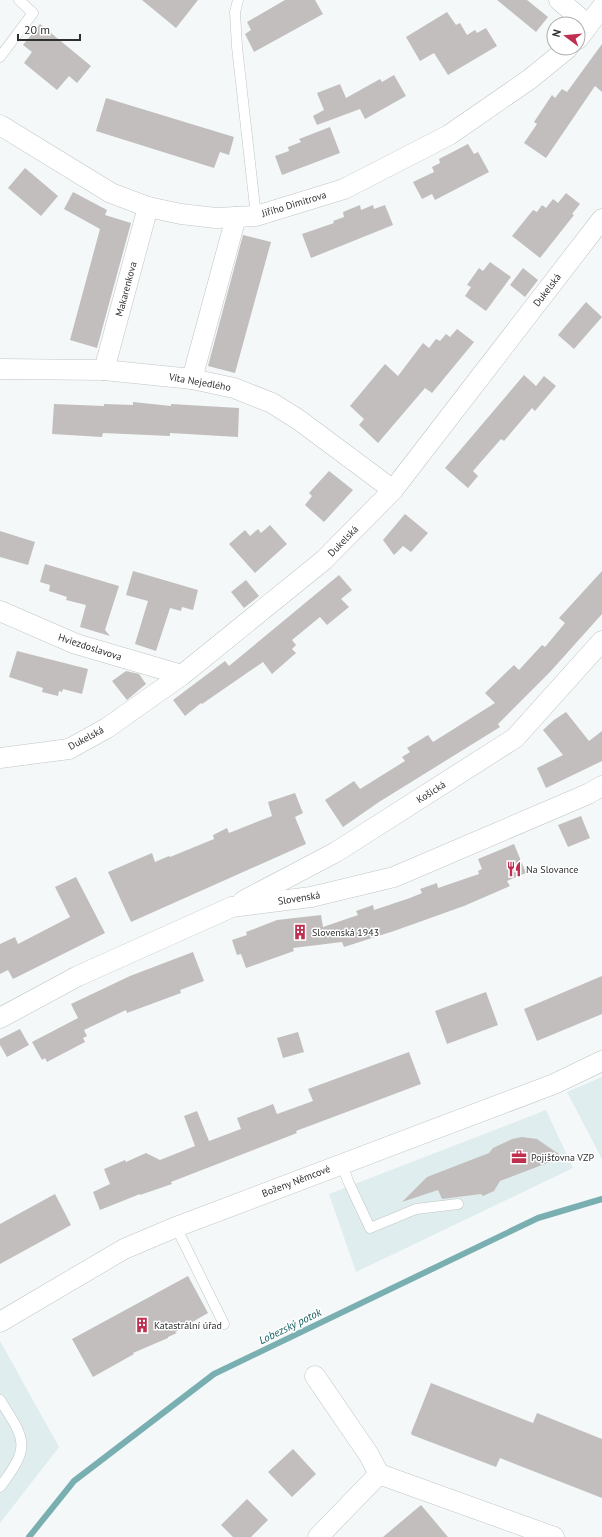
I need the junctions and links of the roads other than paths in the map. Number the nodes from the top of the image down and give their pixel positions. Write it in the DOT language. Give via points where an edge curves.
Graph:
graph roads {
  1 [pos="19,0"];
  2 [pos="238,0"];
  3 [pos="559,0"];
  4 [pos="602,7"];
  5 [pos="571,16"];
  6 [pos="586,28"];
  7 [pos="558,56"];
  8 [pos="0,57"];
  9 [pos="0,125"];
  10 [pos="148,207"];
  11 [pos="256,216"];
  12 [pos="236,217"];
  13 [pos="602,219"];
  14 [pos="0,368"];
  15 [pos="104,370"];
  16 [pos="192,379"];
  17 [pos="393,490"];
  18 [pos="0,612"];
  19 [pos="602,641"];
  20 [pos="182,675"];
  21 [pos="0,758"];
  22 [pos="602,786"];
  23 [pos="232,907"];
  24 [pos="0,1018"];
  25 [pos="602,1061"];
  26 [pos="342,1164"];
  27 [pos="458,1204"];
  28 [pos="176,1227"];
  29 [pos="0,1322"];
  30 [pos="224,1324"];
  31 [pos="315,1376"];
  32 [pos="0,1400"];
  33 [pos="379,1474"];
  34 [pos="0,1487"];
  35 [pos="318,1537"];
  36 [pos="551,1537"];
  1 -- 8 [label="lane" via="33,13"];
  2 -- 11 [label="lane" via="235,12 237,47"];
  3 -- 5 [label="street"];
  4 -- 6 [label="street"];
  7 -- 11 [label="street, Jiřího Dimitrova" via="530,79 449,135 344,189"];
  9 -- 10 [label="street, Jiřího Dimitrova" via="111,193"];
  10 -- 12 [label="street, Jiřího Dimitrova" via="216,218"];
  10 -- 15 [label="street, Makarenkova"];
  11 -- 12 [label="street, Jiřího Dimitrova"];
  12 -- 16 [label="street"];
  13 -- 17 [label="street, Dukelská"];
  14 -- 15 [label="street, Víta Nejedlého"];
  15 -- 16 [label="street, Víta Nejedlého"];
  16 -- 17 [label="street, Víta Nejedlého" via="234,388 272,403"];
  17 -- 20 [label="street, Dukelská" via="324,560"];
  18 -- 20 [label="street, Hviezdoslavova" via="76,644"];
  19 -- 23 [label="street, Košická" via="515,738 336,852"];
  20 -- 21 [label="street, Dukelská" via="107,728 69,749"];
  22 -- 23 [label="street, Slovenská" via="394,877 311,898"];
  23 -- 24 [label="street, Slovenská" via="78,976"];
  25 -- 26 [label="street, Boženy Němcové" via="554,1084"];
  26 -- 27 [label="lane" via="370,1228 416,1209"];
  26 -- 28 [label="street, Boženy Němcové"];
  28 -- 29 [label="street, Boženy Němcové" via="124,1249"];
  28 -- 30 [label="lane"];
  31 -- 33 [label="street" via="369,1454"];
  32 -- 34 [label="lane" via="19,1430 23,1446 16,1466"];
  33 -- 35 [label="street"];
  33 -- 36 [label="street"];
}
